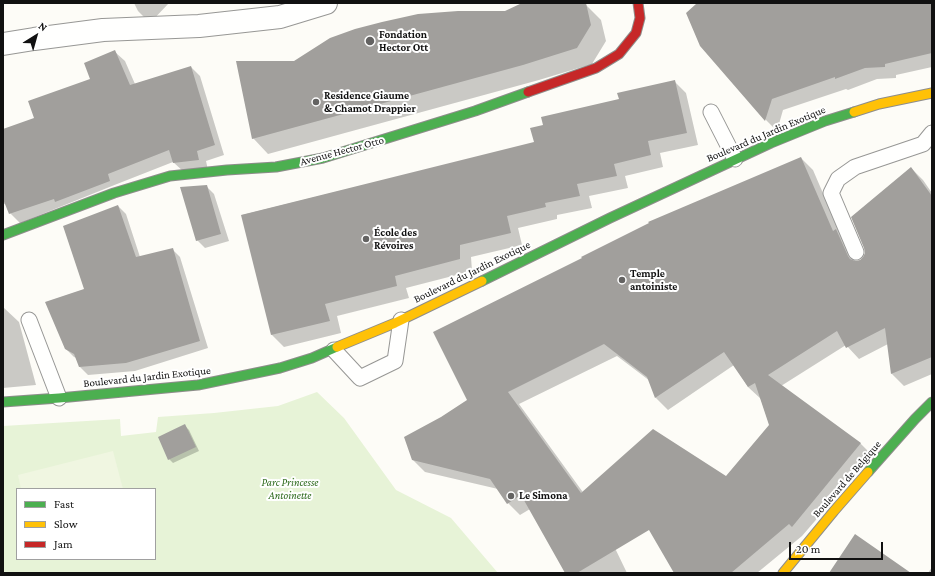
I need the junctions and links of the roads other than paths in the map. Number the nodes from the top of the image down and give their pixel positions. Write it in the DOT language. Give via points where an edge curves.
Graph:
graph roads {
  1 [pos="326,3"];
  2 [pos="639,3"];
  3 [pos="3,44"];
  4 [pos="932,93"];
  5 [pos="711,112"];
  6 [pos="932,133"];
  7 [pos="735,160"];
  8 [pos="3,235"];
  9 [pos="856,252"];
  10 [pos="29,320"];
  11 [pos="401,320"];
  12 [pos="334,350"];
  13 [pos="59,398"];
  14 [pos="3,402"];
  15 [pos="932,402"];
  16 [pos="783,573"];
  1 -- 3 [label="street" via="280,17 199,26 103,30"];
  2 -- 8 [label="main road, Avenue Hector Otto" via="640,18 636,33 618,54 596,68 475,111 323,158 276,167 170,176 114,193"];
  4 -- 7 [label="main road, Boulevard du Jardin Exotique" via="879,104 825,121"];
  5 -- 7 [label="lane"];
  6 -- 9 [label="lane" via="923,144 855,167 838,179 831,193"];
  7 -- 11 [label="main road, Boulevard du Jardin Exotique"];
  10 -- 13 [label="lane"];
  11 -- 12 [label="main road, Boulevard du Jardin Exotique"];
  11 -- 12 [label="lane" via="395,361 360,378"];
  12 -- 13 [label="main road, Boulevard du Jardin Exotique" via="280,368 198,385"];
  13 -- 14 [label="main road, Boulevard du Jardin Exotique"];
  15 -- 16 [label="main road, Boulevard de Belgique" via="834,511"];
}
